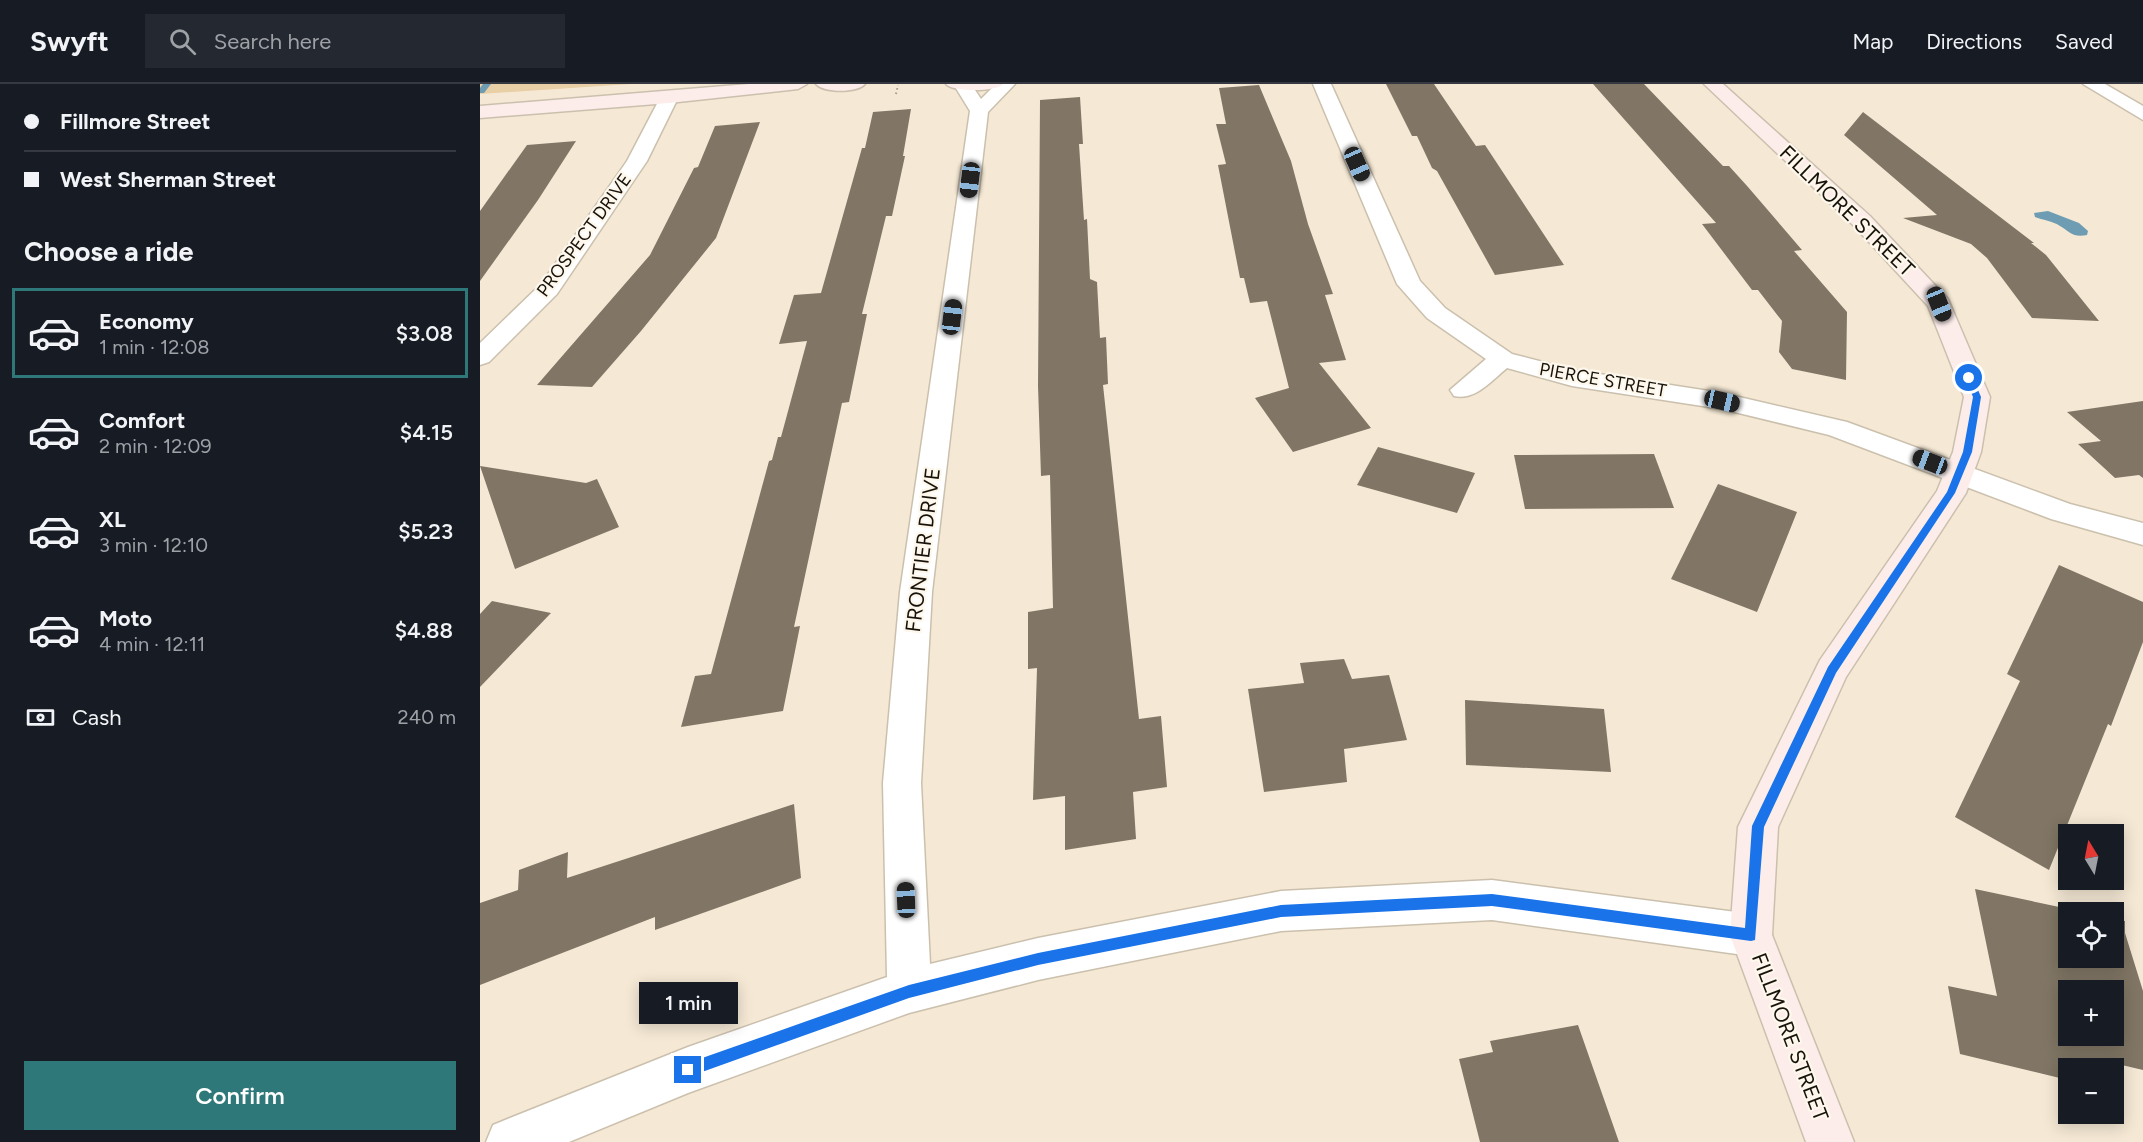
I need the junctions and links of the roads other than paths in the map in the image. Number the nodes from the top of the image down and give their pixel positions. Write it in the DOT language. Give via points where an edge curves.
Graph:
graph roads {
  1 [pos="798,84"];
  2 [pos="825,84"];
  3 [pos="856,84"];
  4 [pos="994,84"];
  5 [pos="1006,84"];
  6 [pos="1322,84"];
  7 [pos="1713,84"];
  8 [pos="2092,84"];
  9 [pos="959,85"];
  10 [pos="669,98"];
  11 [pos="979,111"];
  12 [pos="480,112"];
  13 [pos="2143,114"];
  14 [pos="480,357"];
  15 [pos="1503,359"];
  16 [pos="1462,390"];
  17 [pos="1960,473"];
  18 [pos="2143,534"];
  19 [pos="1751,935"];
  20 [pos="909,991"];
  21 [pos="510,1142"];
  22 [pos="1830,1142"];
  1 -- 10 [label="street"];
  2 -- 3 [label="street"];
  4 -- 9 [label="street"];
  5 -- 11 [label="street"];
  6 -- 15 [label="street, PIERCE STREET" via="1409,285 1436,313"];
  7 -- 17 [label="street, FILLMORE STREET" via="1862,221 1939,304 1977,397"];
  8 -- 13 [label="street"];
  9 -- 11 [label="street"];
  10 -- 12 [label="street"];
  10 -- 14 [label="street, PROSPECT DRIVE" via="637,161 549,288"];
  11 -- 20 [label="street, FRONTIER DRIVE" via="916,592 902,783"];
  15 -- 16 [label="street"];
  15 -- 17 [label="street, PIERCE STREET" via="1572,378 1722,401 1837,428"];
  17 -- 18 [label="street, PIERCE STREET" via="2062,512"];
  17 -- 19 [label="street, FILLMORE STREET" via="1951,493 1832,670 1758,826"];
  19 -- 20 [label="street" via="1492,900 1281,911 1038,959"];
  19 -- 22 [label="street, FILLMORE STREET"];
  20 -- 21 [label="street" via="688,1070"];
}
